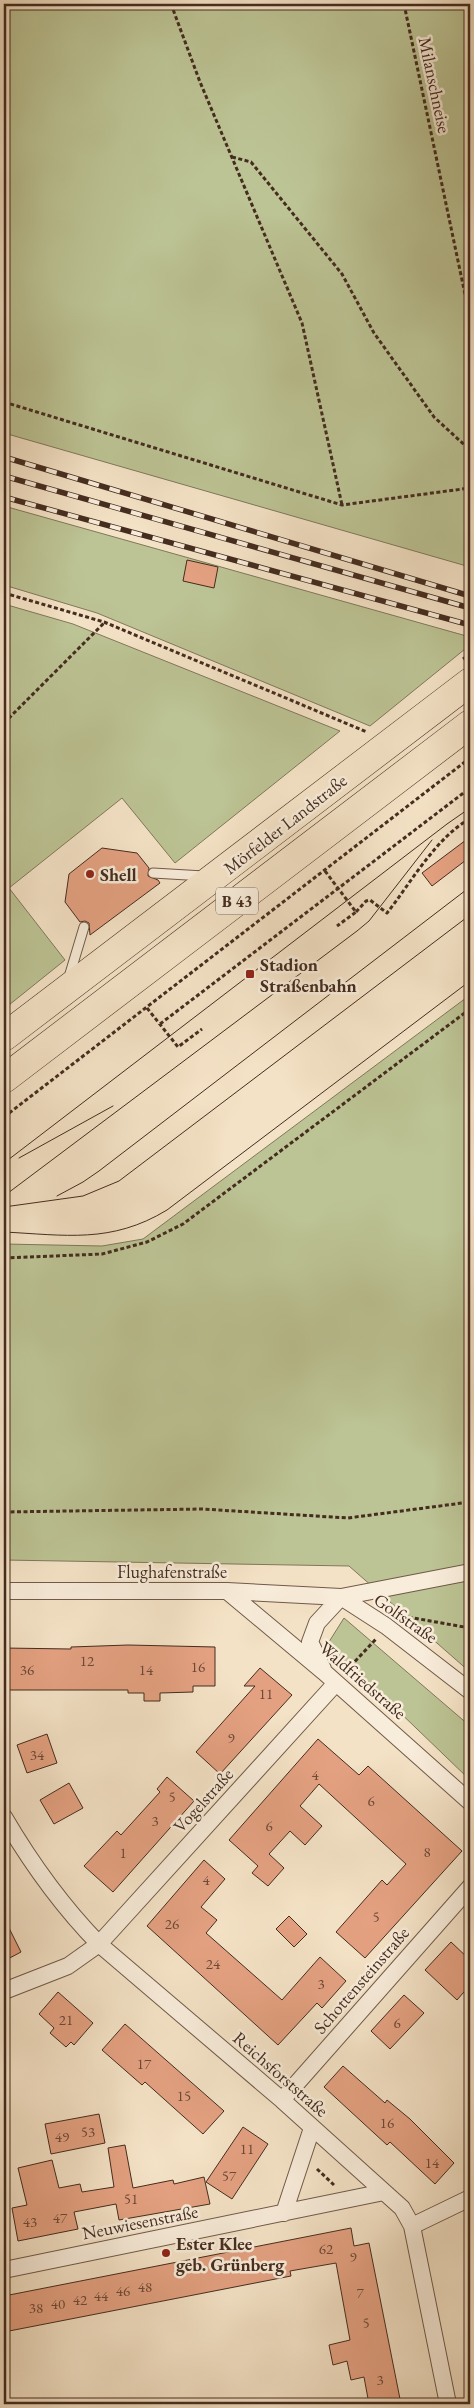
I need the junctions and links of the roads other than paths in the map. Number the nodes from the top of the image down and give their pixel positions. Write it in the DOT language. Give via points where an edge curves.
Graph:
graph roads {
  1 [pos="470,682"];
  2 [pos="470,724"];
  3 [pos="153,873"];
  4 [pos="216,877"];
  5 [pos="84,927"];
  6 [pos="66,988"];
  7 [pos="4,1037"];
  8 [pos="4,1079"];
  9 [pos="470,1572"];
  10 [pos="4,1591"];
  11 [pos="227,1591"];
  12 [pos="341,1597"];
  13 [pos="330,1678"];
  14 [pos="470,1691"];
  15 [pos="470,1802"];
  16 [pos="4,1817"];
  17 [pos="470,1887"];
  18 [pos="99,1944"];
  19 [pos="4,1991"];
  20 [pos="282,2100"];
  21 [pos="312,2128"];
  22 [pos="384,2192"];
  23 [pos="470,2198"];
  24 [pos="284,2213"];
  25 [pos="412,2226"];
  26 [pos="4,2270"];
  27 [pos="448,2404"];
  1 -- 4 [label="highway, Mörfelder Landstraße / B 43"];
  2 -- 8 [label="highway, Mörfelder Landstraße / B 43"];
  3 -- 4 [label="lane"];
  4 -- 6 [label="highway, Mörfelder Landstraße / B 43"];
  5 -- 6 [label="lane"];
  6 -- 7 [label="highway, Mörfelder Landstraße / B 43"];
  9 -- 12 [label="street, Flughafenstraße"];
  10 -- 11 [label="street, Flughafenstraße"];
  11 -- 12 [label="street, Flughafenstraße"];
  11 -- 13 [label="street, Waldfriedstraße"];
  12 -- 13 [label="street" via="317,1623 310,1642"];
  12 -- 14 [label="street, Golfstraße" via="386,1626"];
  13 -- 15 [label="street, Waldfriedstraße"];
  13 -- 18 [label="street, Vogelstraße"];
  16 -- 18 [label="street, Reichsforststraße" via="29,1860"];
  17 -- 20 [label="street, Schottensteinstraße"];
  18 -- 19 [label="street, Vogelstraße" via="68,1966"];
  18 -- 20 [label="street, Reichsforststraße"];
  20 -- 21 [label="street, Reichsforststraße"];
  21 -- 22 [label="street, Reichsforststraße"];
  21 -- 24 [label="street"];
  22 -- 24 [label="street, Neuwiesenstraße"];
  22 -- 25 [label="street, Reichsforststraße" via="402,2208"];
  23 -- 25 [label="street"];
  24 -- 26 [label="street, Neuwiesenstraße"];
  25 -- 27 [label="street, Reichsforststraße"];
}
